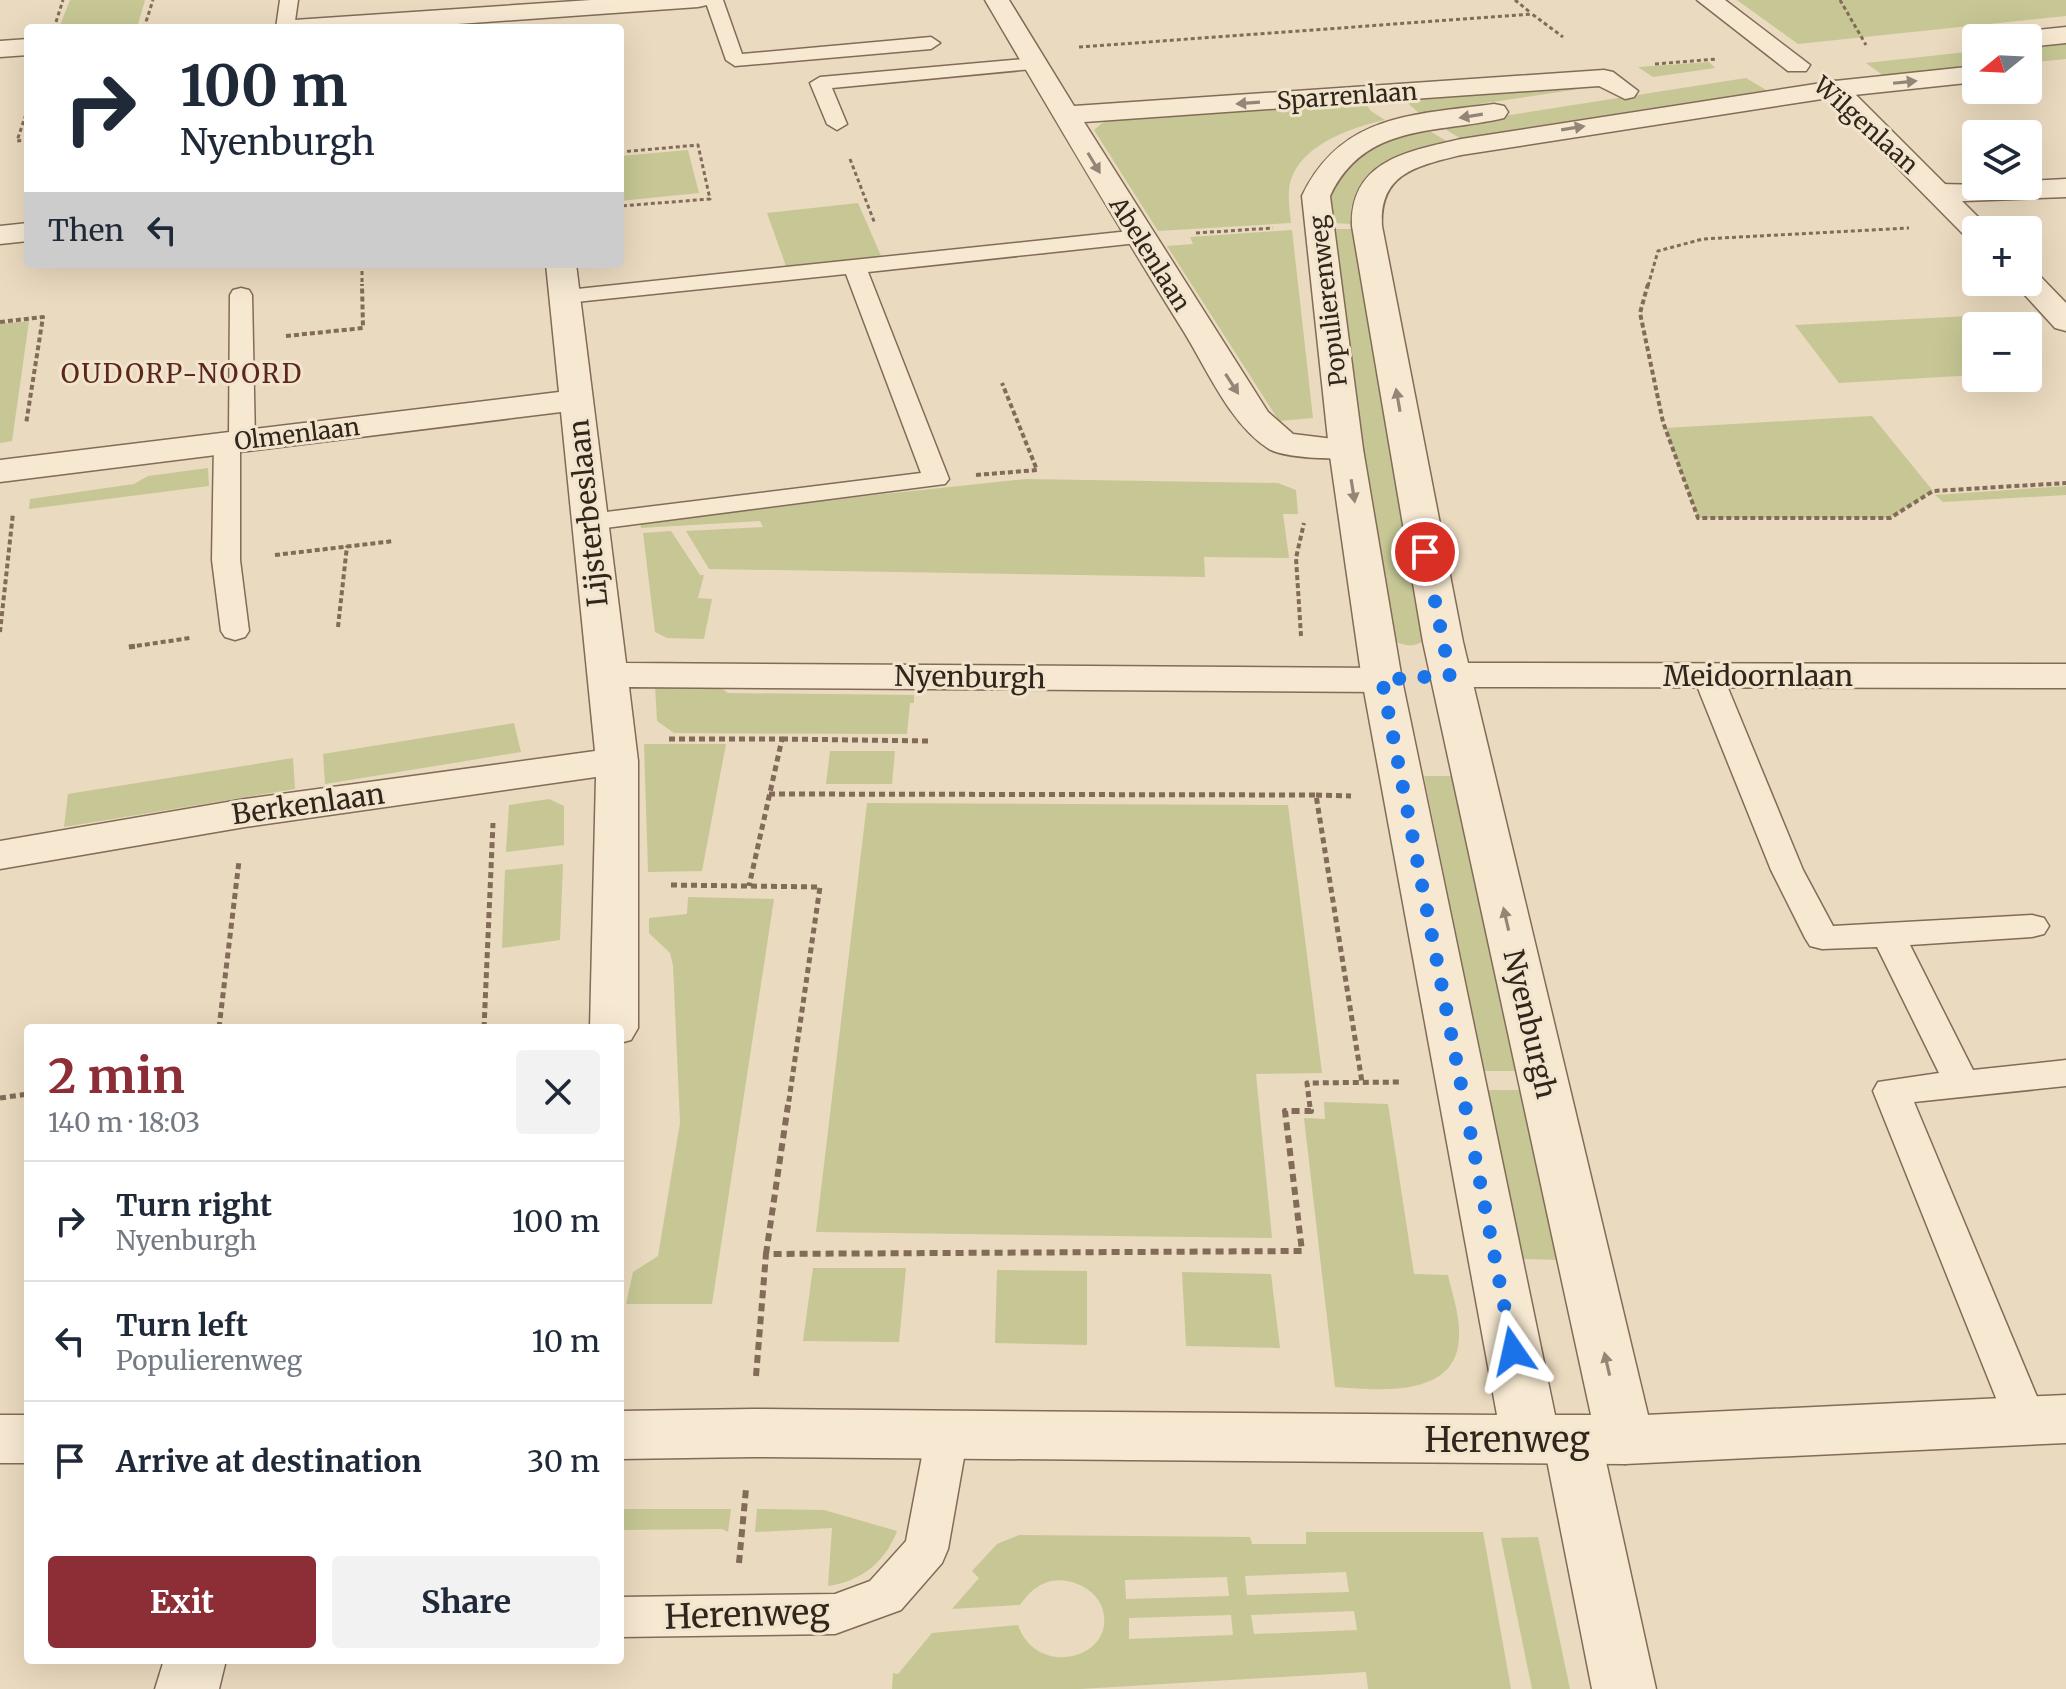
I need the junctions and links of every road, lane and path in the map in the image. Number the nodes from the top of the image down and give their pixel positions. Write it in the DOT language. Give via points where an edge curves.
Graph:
graph roads {
  1 [pos="63,0"];
  2 [pos="153,0"];
  3 [pos="289,0"];
  4 [pos="698,0"];
  5 [pos="714,0"];
  6 [pos="997,0"];
  7 [pos="1515,0"];
  8 [pos="1709,0"];
  9 [pos="1840,0"];
  10 [pos="534,13"];
  11 [pos="1532,14"];
  12 [pos="55,24"];
  13 [pos="145,24"];
  14 [pos="286,24"];
  15 [pos="358,24"];
  16 [pos="2066,35"];
  17 [pos="2042,38"];
  18 [pos="931,43"];
  19 [pos="24,47"];
  20 [pos="0,49"];
  21 [pos="1873,56"];
  22 [pos="1032,58"];
  23 [pos="1790,60"];
  24 [pos="1750,72"];
  25 [pos="1962,75"];
  26 [pos="1609,79"];
  27 [pos="1657,86"];
  28 [pos="1835,89"];
  29 [pos="1065,115"];
  30 [pos="24,120"];
  31 [pos="837,124"];
  32 [pos="24,140"];
  33 [pos="624,152"];
  34 [pos="2066,188"];
  35 [pos="1940,193"];
  36 [pos="624,206"];
  37 [pos="1962,216"];
  38 [pos="1318,226"];
  39 [pos="1962,228"];
  40 [pos="24,232"];
  41 [pos="0,235"];
  42 [pos="1139,237"];
  43 [pos="890,263"];
  44 [pos="855,267"];
  45 [pos="362,268"];
  46 [pos="564,280"];
  47 [pos="241,295"];
  48 [pos="2042,296"];
  49 [pos="2066,321"];
  50 [pos="0,322"];
  51 [pos="241,341"];
  52 [pos="1002,383"];
  53 [pos="576,400"];
  54 [pos="234,442"];
  55 [pos="1346,449"];
  56 [pos="9,470"];
  57 [pos="936,479"];
  58 [pos="2066,483"];
  59 [pos="1303,510"];
  60 [pos="590,522"];
  61 [pos="394,541"];
  62 [pos="347,546"];
  63 [pos="226,560"];
  64 [pos="338,627"];
  65 [pos="235,631"];
  66 [pos="0,632"];
  67 [pos="129,647"];
  68 [pos="606,675"];
  69 [pos="1450,675"];
  70 [pos="1708,676"];
  71 [pos="2066,676"];
  72 [pos="1296,680"];
  73 [pos="1382,680"];
  74 [pos="782,739"];
  75 [pos="930,741"];
  76 [pos="615,750"];
  77 [pos="495,778"];
  78 [pos="769,794"];
  79 [pos="245,813"];
  80 [pos="0,855"];
  81 [pos="615,884"];
  82 [pos="749,886"];
  83 [pos="2032,926"];
  84 [pos="1888,935"];
  85 [pos="219,1024"];
  86 [pos="484,1024"];
  87 [pos="614,1024"];
  88 [pos="2066,1073"];
  89 [pos="1362,1082"];
  90 [pos="1460,1082"];
  91 [pos="1962,1084"];
  92 [pos="24,1095"];
  93 [pos="0,1098"];
  94 [pos="766,1254"];
  95 [pos="2047,1421"];
  96 [pos="752,1433"];
  97 [pos="624,1435"];
  98 [pos="947,1435"];
  99 [pos="0,1439"];
  100 [pos="24,1439"];
  101 [pos="1576,1440"];
  102 [pos="733,1616"];
  103 [pos="624,1617"];
  104 [pos="194,1664"];
  105 [pos="187,1689"];
  106 [pos="1624,1689"];
  1 -- 12 [label="path"];
  2 -- 13 [label="path"];
  3 -- 14 [label="lane"];
  4 -- 10 [label="street"];
  5 -- 18 [label="lane" via="735,60"];
  6 -- 22 [label="street, Abelenlaan"];
  7 -- 11 [label="path"];
  8 -- 23 [label="street, Wilgenlaan"];
  9 -- 21 [label="path"];
  10 -- 15 [label="street"];
  11 -- 22 [label="path" via="1257,31"];
  11 -- 26 [label="path"];
  16 -- 17 [label="street"];
  19 -- 20 [label="street"];
  21 -- 23 [label="street"];
  22 -- 29 [label="street, Abelenlaan"];
  22 -- 31 [label="lane" via="820,83"];
  23 -- 24 [label="street"];
  23 -- 26 [label="path"];
  23 -- 28 [label="street, Wilgenlaan"];
  28 -- 25 [label="street, one-way"];
  26 -- 27 [label="street, Populierenweg"];
  26 -- 29 [label="street, Sparrenlaan, one-way"];
  26 -- 38 [label="street, Populierenweg, one-way" via="1408,126 1354,145 1320,181"];
  28 -- 35 [label="street, Wilgenlaan"];
  69 -- 28 [label="street, Populierenweg, one-way" via="1367,226 1368,197 1400,167 1461,147"];
  29 -- 42 [label="street, Abelenlaan, one-way"];
  30 -- 32 [label="path" via="17,141"];
  31 -- 43 [label="path"];
  33 -- 36 [label="path" via="698,145 710,199"];
  34 -- 35 [label="street"];
  35 -- 37 [label="street, Wilgenlaan"];
  38 -- 42 [label="path"];
  38 -- 55 [label="street, Populierenweg"];
  39 -- 58 [label="path" via="1703,239 1658,251 1640,313 1663,422 1698,518 1890,518 1933,491"];
  40 -- 41 [label="street"];
  42 -- 43 [label="lane"];
  42 -- 55 [label="street, Abelenlaan, one-way" via="1255,419 1283,443"];
  43 -- 44 [label="lane"];
  44 -- 46 [label="lane"];
  44 -- 57 [label="lane"];
  45 -- 51 [label="path" via="363,328"];
  46 -- 53 [label="street, Lijsterbeslaan"];
  47 -- 51 [label="lane"];
  48 -- 49 [label="street"];
  50 -- 56 [label="path" via="43,317"];
  51 -- 54 [label="lane"];
  52 -- 57 [label="path" via="1037,470"];
  53 -- 54 [label="street, Olmenlaan"];
  53 -- 60 [label="street, Lijsterbeslaan"];
  54 -- 56 [label="street, Olmenlaan"];
  54 -- 63 [label="lane"];
  55 -- 73 [label="street, Populierenweg, one-way"];
  56 -- 66 [label="path"];
  57 -- 60 [label="lane"];
  59 -- 72 [label="path" via="1296,558 1302,623"];
  60 -- 68 [label="street, Lijsterbeslaan"];
  61 -- 62 [label="path"];
  62 -- 63 [label="path"];
  62 -- 64 [label="path"];
  63 -- 65 [label="lane"];
  65 -- 67 [label="path"];
  68 -- 72 [label="street, Nyenburgh"];
  68 -- 76 [label="street, Lijsterbeslaan"];
  69 -- 70 [label="street, Meidoornlaan"];
  69 -- 73 [label="street, Nyenburgh"];
  101 -- 69 [label="street, Nyenburgh, one-way"];
  70 -- 71 [label="street, Meidoornlaan"];
  70 -- 84 [label="lane" via="1787,870 1822,938"];
  72 -- 73 [label="street, Nyenburgh"];
  73 -- 90 [label="street"];
  74 -- 75 [label="path"];
  74 -- 76 [label="path"];
  74 -- 78 [label="path"];
  76 -- 77 [label="street, Berkenlaan"];
  76 -- 81 [label="street"];
  77 -- 79 [label="street, Berkenlaan"];
  77 -- 86 [label="path"];
  78 -- 82 [label="path"];
  78 -- 89 [label="path" via="1316,795"];
  79 -- 80 [label="street, Berkenlaan"];
  79 -- 85 [label="path"];
  81 -- 82 [label="path"];
  81 -- 87 [label="street"];
  82 -- 94 [label="path" via="820,887"];
  83 -- 84 [label="lane"];
  84 -- 91 [label="lane"];
  88 -- 91 [label="lane"];
  89 -- 90 [label="path"];
  89 -- 94 [label="path" via="1307,1083 1311,1111 1285,1111 1302,1251"];
  90 -- 101 [label="street"];
  91 -- 95 [label="lane" via="1891,1091"];
  92 -- 93 [label="path"];
  94 -- 96 [label="path"];
  95 -- 101 [label="street, Herenweg"];
  96 -- 97 [label="street, Herenweg"];
  96 -- 98 [label="street, Herenweg"];
  96 -- 102 [label="path"];
  98 -- 101 [label="street, Herenweg"];
  98 -- 102 [label="lane, Herenweg" via="926,1549 885,1596 835,1614"];
  99 -- 100 [label="street"];
  101 -- 106 [label="street"];
  102 -- 103 [label="lane, Herenweg"];
  104 -- 105 [label="street"];
}
